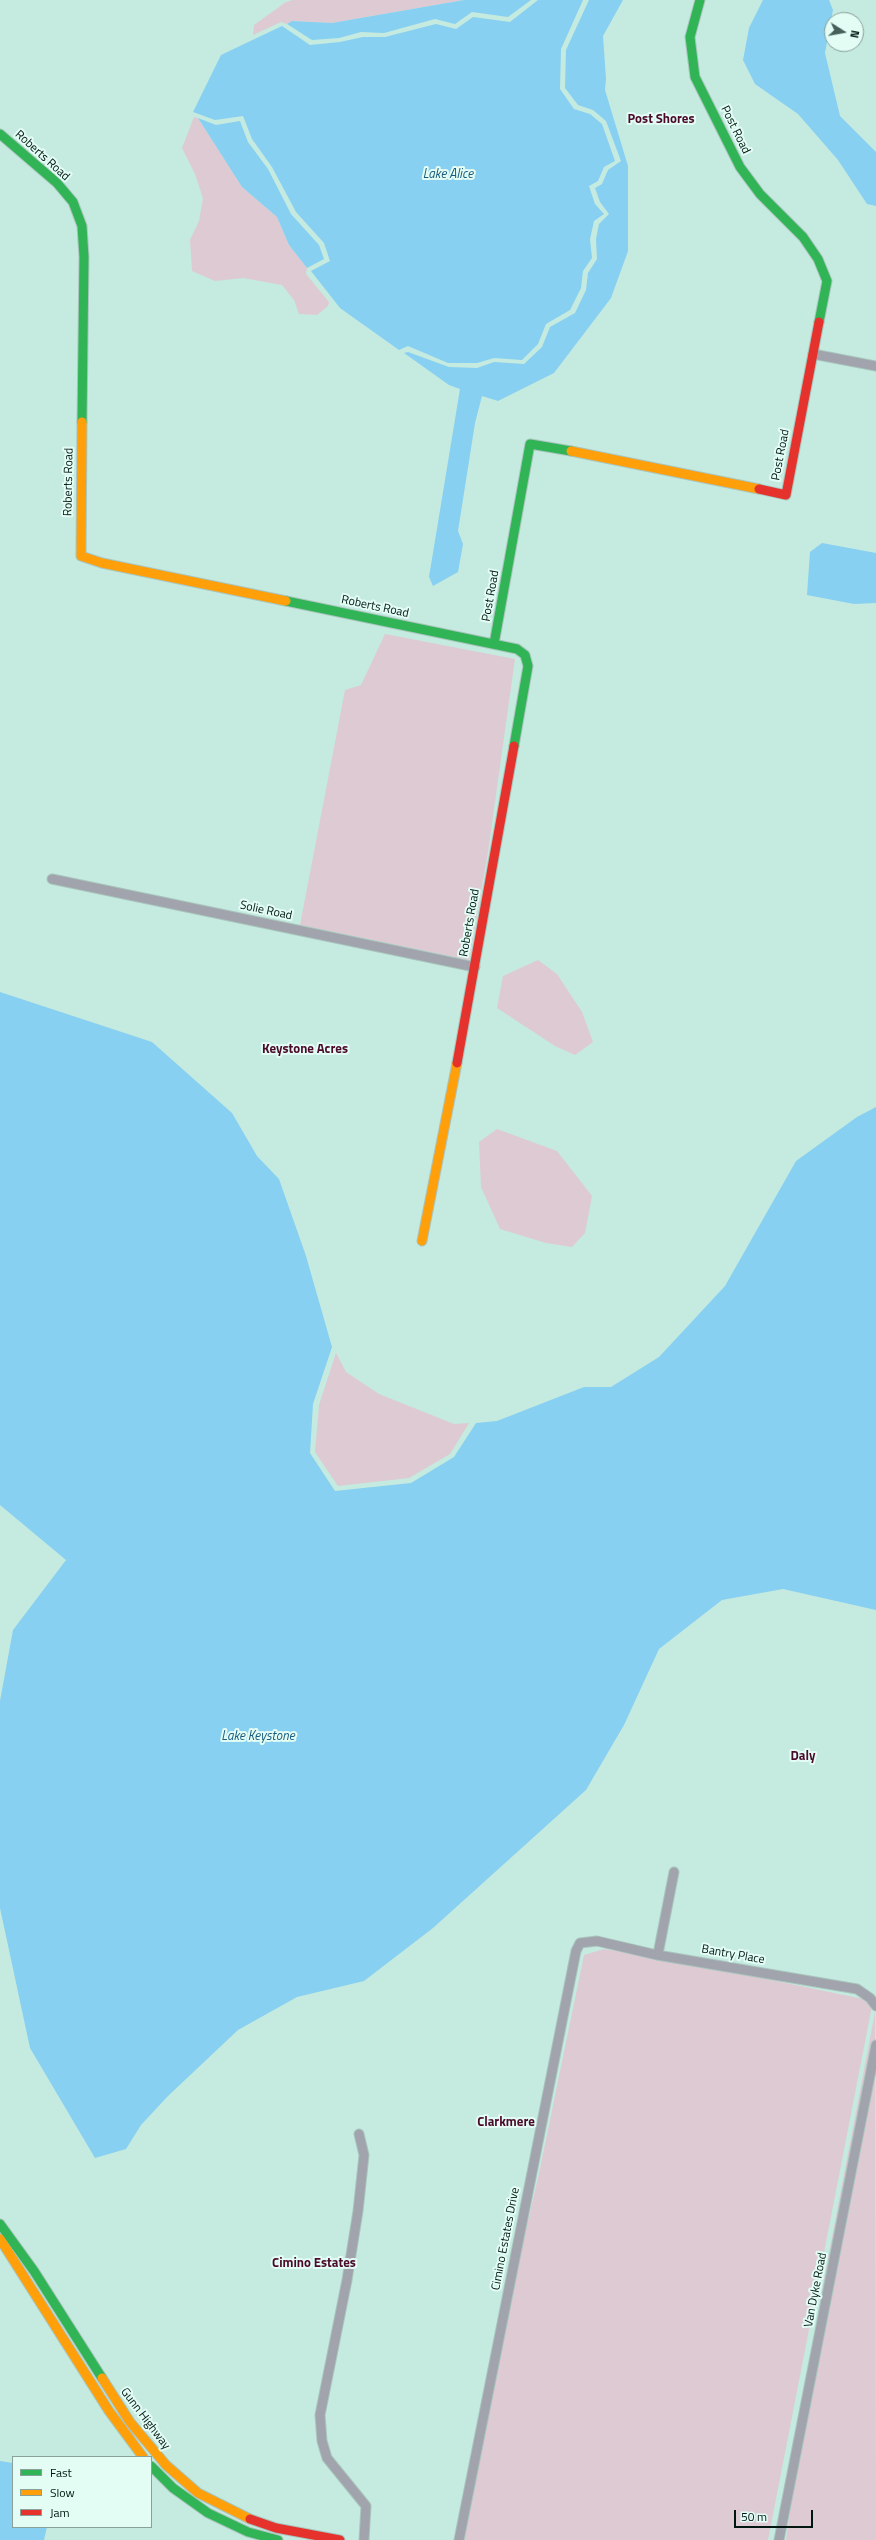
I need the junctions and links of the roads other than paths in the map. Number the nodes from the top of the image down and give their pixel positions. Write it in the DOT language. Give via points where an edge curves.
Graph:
graph roads {
  1 [pos="700,0"];
  2 [pos="0,134"];
  3 [pos="812,354"];
  4 [pos="876,366"];
  5 [pos="494,644"];
  6 [pos="52,879"];
  7 [pos="475,967"];
  8 [pos="422,1241"];
  9 [pos="674,1872"];
  10 [pos="580,1943"];
  11 [pos="658,1954"];
  12 [pos="876,2006"];
  13 [pos="876,2046"];
  14 [pos="360,2134"];
  15 [pos="0,2224"];
  16 [pos="0,2239"];
  17 [pos="142,2456"];
  18 [pos="152,2467"];
  19 [pos="252,2521"];
  20 [pos="247,2536"];
  21 [pos="278,2540"];
  22 [pos="340,2540"];
  23 [pos="364,2540"];
  24 [pos="459,2540"];
  25 [pos="779,2540"];
  1 -- 3 [label="street, Post Road" via="690,37 695,77 740,167 760,194 803,237 818,259 827,281"];
  2 -- 5 [label="street, Roberts Road" via="57,183 73,202 82,226 84,257 81,556 102,563"];
  3 -- 4 [label="street"];
  3 -- 5 [label="street, Post Road" via="786,495 618,459 530,444"];
  5 -- 7 [label="street, Roberts Road" via="517,649 525,655 528,666"];
  6 -- 7 [label="street, Solie Road"];
  7 -- 8 [label="street, Roberts Road"];
  9 -- 11 [label="street"];
  10 -- 11 [label="street, Bantry Place" via="597,1941"];
  10 -- 24 [label="street, Cimino Estates Drive" via="576,1951"];
  11 -- 12 [label="street, Bantry Place" via="857,1989"];
  13 -- 25 [label="street, Van Dyke Road"];
  14 -- 23 [label="street" via="364,2155 358,2211 346,2287 320,2415 322,2441 327,2458 366,2506"];
  15 -- 19 [label="street, Gunn Highway" via="34,2271 127,2417 155,2453 198,2492"];
  16 -- 17 [label="street, Gunn Highway" via="105,2405"];
  18 -- 20 [label="street, Gunn Highway" via="173,2488"];
  19 -- 20 [label="street"];
  19 -- 22 [label="street, Gunn Highway" via="291,2532"];
  20 -- 21 [label="street, Gunn Highway"];
}
